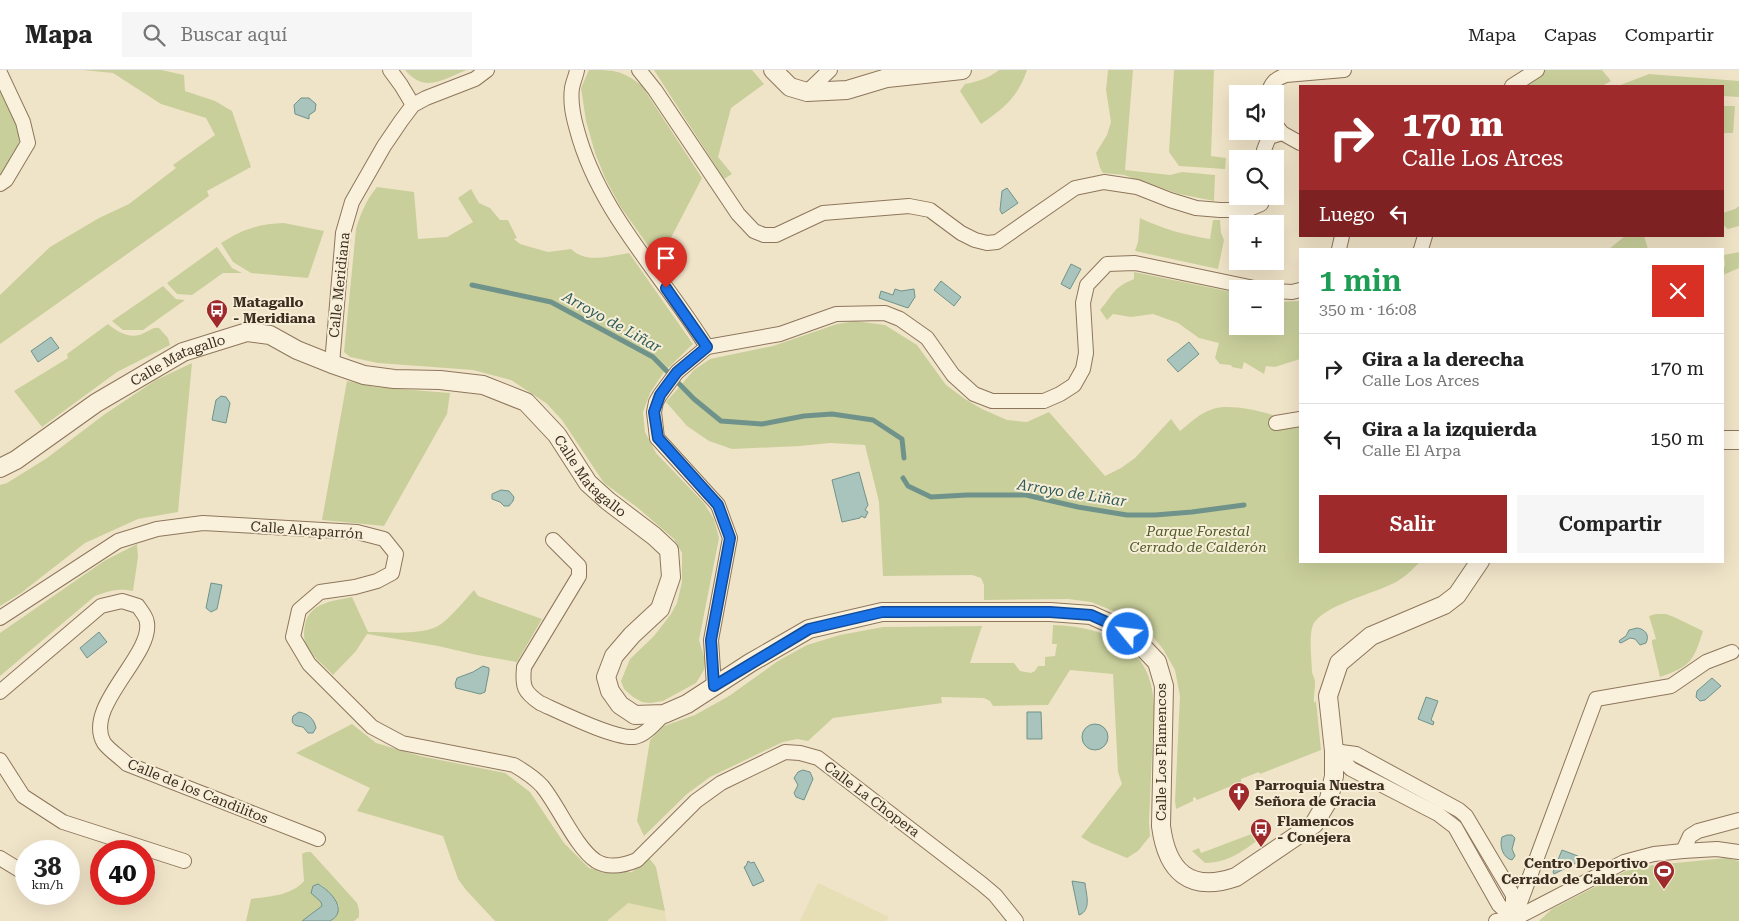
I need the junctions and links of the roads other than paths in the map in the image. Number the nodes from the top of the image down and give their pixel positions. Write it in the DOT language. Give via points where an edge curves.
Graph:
graph roads {
  1 [pos="390,70"];
  2 [pos="487,70"];
  3 [pos="577,70"];
  4 [pos="639,70"];
  5 [pos="773,70"];
  6 [pos="830,70"];
  7 [pos="962,70"];
  8 [pos="1344,70"];
  9 [pos="1536,70"];
  10 [pos="0,72"];
  11 [pos="1271,85"];
  12 [pos="1514,85"];
  13 [pos="807,92"];
  14 [pos="413,105"];
  15 [pos="1284,132"];
  16 [pos="1299,142"];
  17 [pos="0,184"];
  18 [pos="1259,205"];
  19 [pos="1229,283"];
  20 [pos="1299,290"];
  21 [pos="1284,292"];
  22 [pos="703,350"];
  23 [pos="332,364"];
  24 [pos="1299,419"];
  25 [pos="1276,423"];
  26 [pos="1724,440"];
  27 [pos="1739,440"];
  28 [pos="0,468"];
  29 [pos="553,540"];
  30 [pos="1479,563"];
  31 [pos="0,618"];
  32 [pos="1732,652"];
  33 [pos="714,686"];
  34 [pos="0,692"];
  35 [pos="664,714"];
  36 [pos="1334,751"];
  37 [pos="0,760"];
  38 [pos="1739,820"];
  39 [pos="318,839"];
  40 [pos="1683,851"];
  41 [pos="1739,852"];
  42 [pos="0,858"];
  43 [pos="184,862"];
  44 [pos="614,866"];
  45 [pos="15,867"];
  46 [pos="1514,920"];
  47 [pos="1016,921"];
  48 [pos="1496,921"];
  1 -- 14 [label="street"];
  2 -- 14 [label="street, Calle Meridiana" via="476,79"];
  3 -- 22 [label="street" via="572,88 572,110 581,146 598,187"];
  4 -- 18 [label="street" via="738,214 754,231 764,235 776,235 823,213 909,206 930,210 974,240 997,242 1075,188 1104,182 1137,187 1196,208 1247,210"];
  5 -- 13 [label="street" via="790,87"];
  6 -- 13 [label="street"];
  7 -- 13 [label="street" via="887,78 847,90"];
  8 -- 11 [label="street" via="1286,75"];
  9 -- 12 [label="street"];
  10 -- 17 [label="street" via="23,122 28,143 6,180"];
  14 -- 23 [label="street, Calle Meridiana" via="388,140 352,202 343,233"];
  15 -- 16 [label="street"];
  19 -- 22 [label="street" via="1135,263 1107,264 1087,285 1083,303 1086,352 1083,369 1074,385 1044,401 992,401 974,394 953,375 927,338 900,319 885,313 836,314 780,334"];
  20 -- 21 [label="street"];
  22 -- 33 [label="street" via="677,372 660,395 654,412 658,438 718,505 730,538 711,640"];
  23 -- 28 [label="street, Calle Matagallo" via="270,335 246,332 183,352 96,403"];
  23 -- 35 [label="street, Calle Matagallo" via="364,375 483,386 526,402 557,435 588,483 659,540 668,550 671,577 660,609 614,656 606,677 610,691 620,705 635,715"];
  24 -- 25 [label="street"];
  26 -- 27 [label="street"];
  29 -- 35 [label="street" via="578,566 579,576 524,667 522,683 529,696 615,735 635,737"];
  30 -- 36 [label="street, Calle Los Flamencos" via="1457,595 1444,605 1371,636 1339,663 1328,696"];
  31 -- 44 [label="street, Calle Alcaparrón" via="118,541 157,529 203,523 357,532 384,539 396,554 392,573 355,587 320,592 299,610 293,638 308,664 372,727 402,743 514,765 529,774 542,786 586,851 597,862"];
  32 -- 46 [label="street" via="1706,662 1671,686 1596,700"];
  33 -- 35 [label="street, Calle Los Flamencos" via="687,704"];
  33 -- 36 [label="street, Calle Los Flamencos" via="809,629 882,612 1091,615 1120,628 1157,662 1164,686 1163,843 1180,873 1201,882 1223,882 1236,877 1314,824 1329,799 1334,776"];
  34 -- 39 [label="street, Calle de los Candilitos" via="101,606 122,601 138,606 148,622 146,638 104,708 100,727 104,743 127,764"];
  36 -- 46 [label="street" via="1351,769 1438,814 1455,827 1499,905"];
  37 -- 43 [label="street" via="23,796 63,822"];
  38 -- 40 [label="street" via="1698,831 1690,836"];
  40 -- 41 [label="street" via="1717,849"];
  40 -- 46 [label="street" via="1624,862"];
  42 -- 45 [label="street"];
  44 -- 47 [label="street, Calle La Chopera" via="637,860 696,801 721,783 785,752 800,753 825,763 973,877 995,895"];
  46 -- 48 [label="street"];
}
